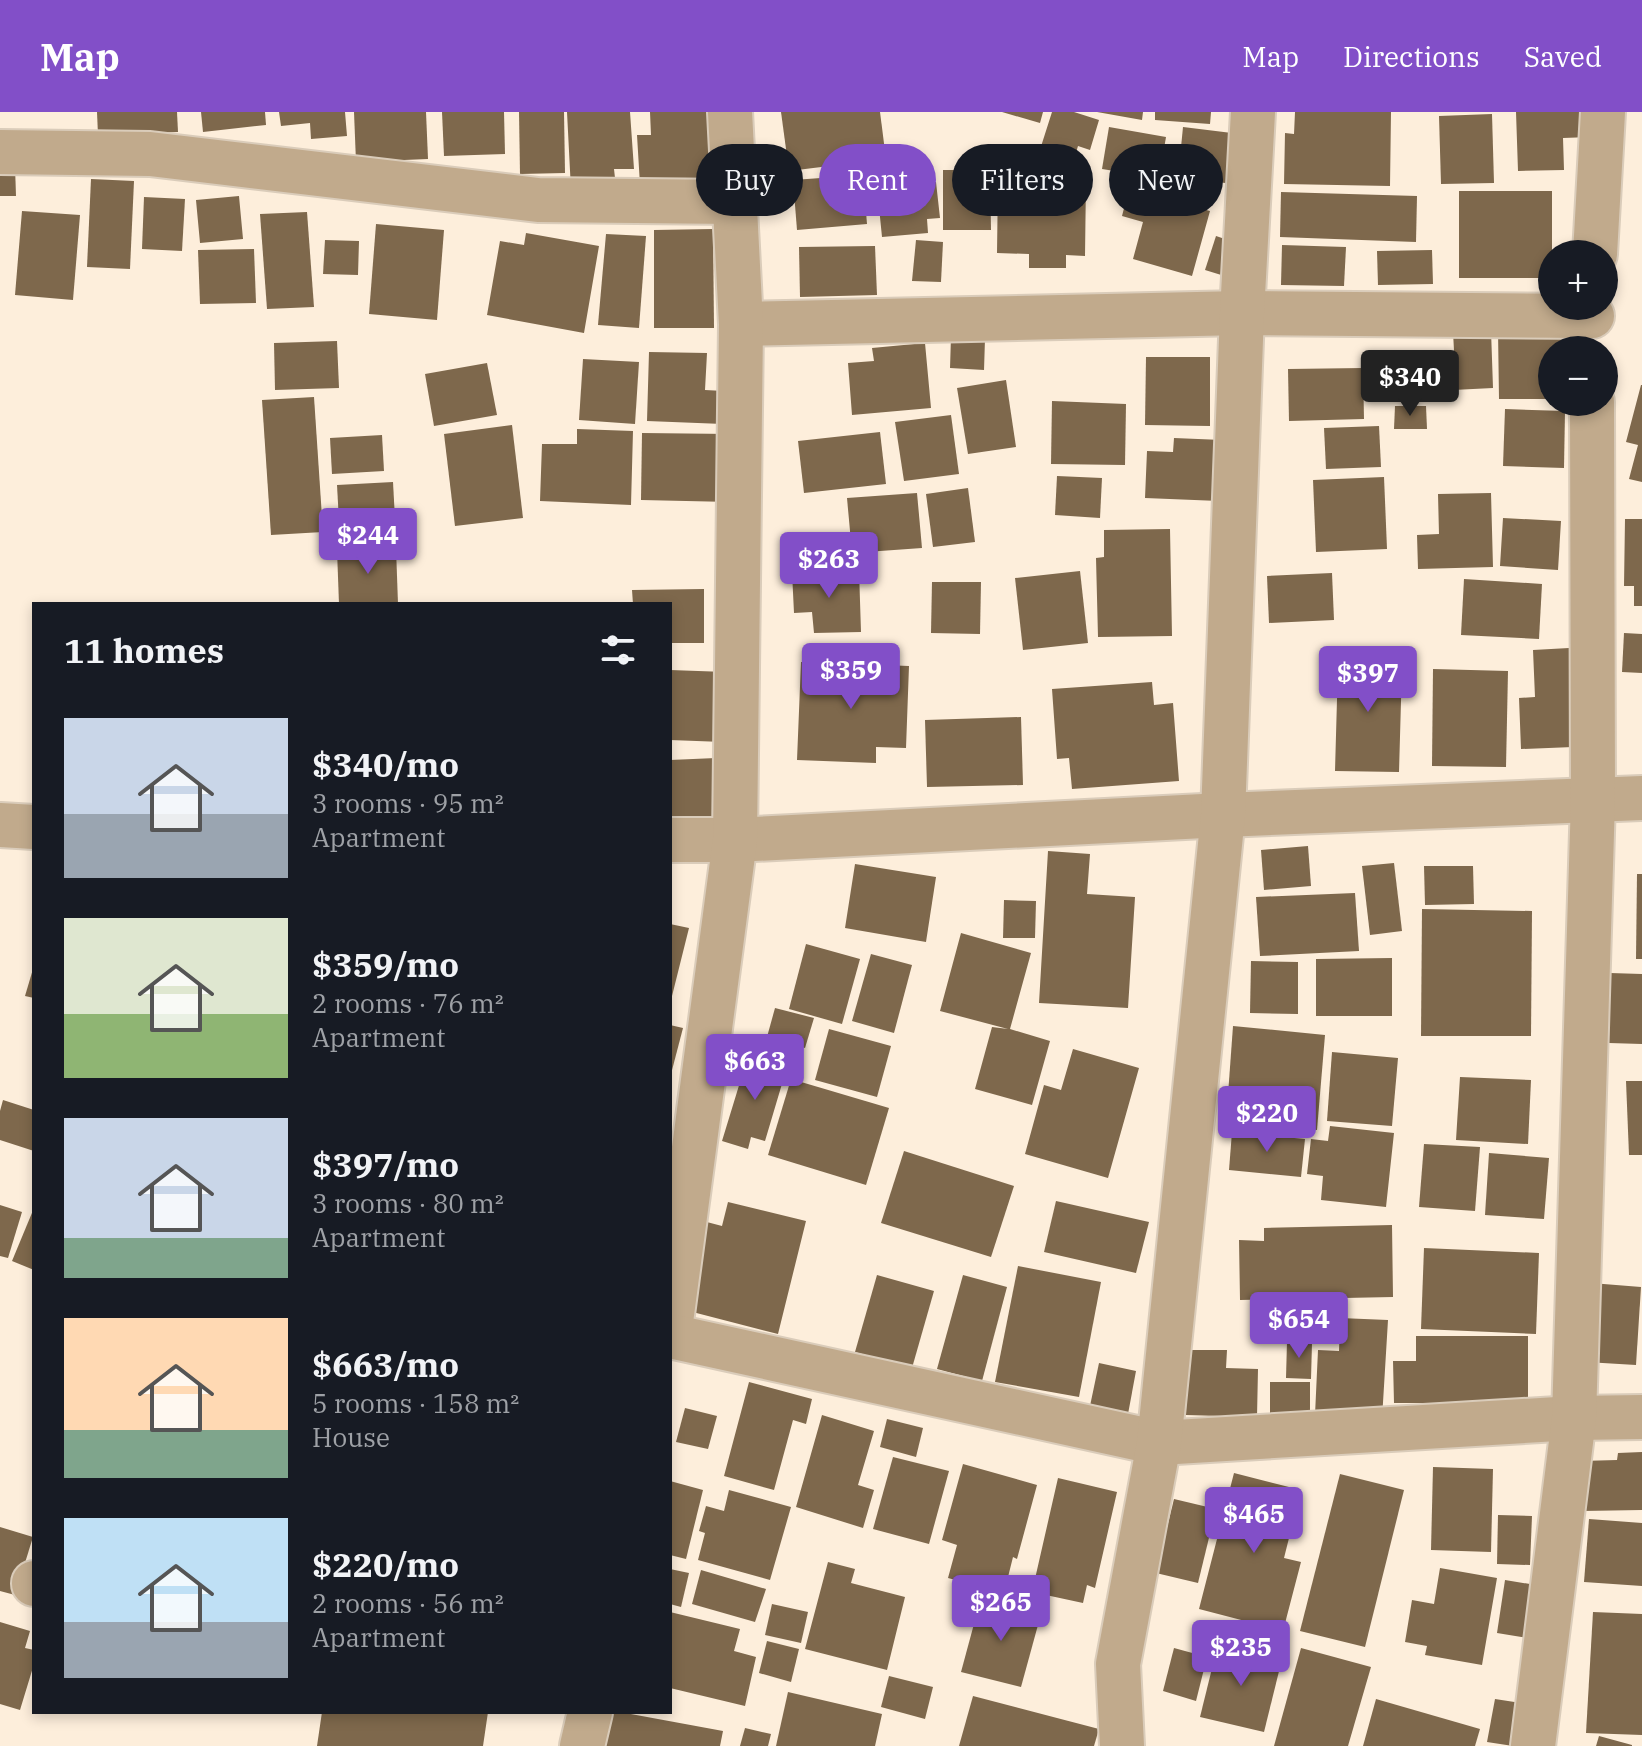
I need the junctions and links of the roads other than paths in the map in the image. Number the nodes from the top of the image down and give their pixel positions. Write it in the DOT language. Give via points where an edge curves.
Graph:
graph roads {
  1 [pos="730,112"];
  2 [pos="1253,112"];
  3 [pos="1603,112"];
  4 [pos="732,144"];
  5 [pos="0,152"];
  6 [pos="696,202"];
  7 [pos="736,216"];
  8 [pos="1596,240"];
  9 [pos="1242,313"];
  10 [pos="741,324"];
  11 [pos="1592,324"];
  12 [pos="1592,416"];
  13 [pos="1642,798"];
  14 [pos="1593,800"];
  15 [pos="1223,815"];
  16 [pos="0,825"];
  17 [pos="32,827"];
  18 [pos="672,840"];
  19 [pos="735,840"];
  20 [pos="672,1314"];
  21 [pos="672,1336"];
  22 [pos="1642,1417"];
  23 [pos="1574,1418"];
  24 [pos="1159,1443"];
  25 [pos="590,1714"];
  26 [pos="582,1746"];
  27 [pos="1124,1746"];
  28 [pos="1533,1746"];
  1 -- 4 [label="street"];
  2 -- 9 [label="street"];
  3 -- 8 [label="street"];
  5 -- 6 [label="street" via="150,154 538,200"];
  7 -- 10 [label="street"];
  9 -- 10 [label="street"];
  9 -- 11 [label="street"];
  9 -- 15 [label="street"];
  10 -- 19 [label="street"];
  12 -- 14 [label="street"];
  13 -- 14 [label="street"];
  14 -- 15 [label="street"];
  14 -- 23 [label="street"];
  15 -- 19 [label="street"];
  15 -- 24 [label="street"];
  16 -- 17 [label="street"];
  18 -- 19 [label="street"];
  19 -- 20 [label="street"];
  21 -- 24 [label="street"];
  22 -- 23 [label="street"];
  23 -- 24 [label="street"];
  23 -- 28 [label="street"];
  24 -- 27 [label="street" via="1118,1664"];
  25 -- 26 [label="street"];
}
